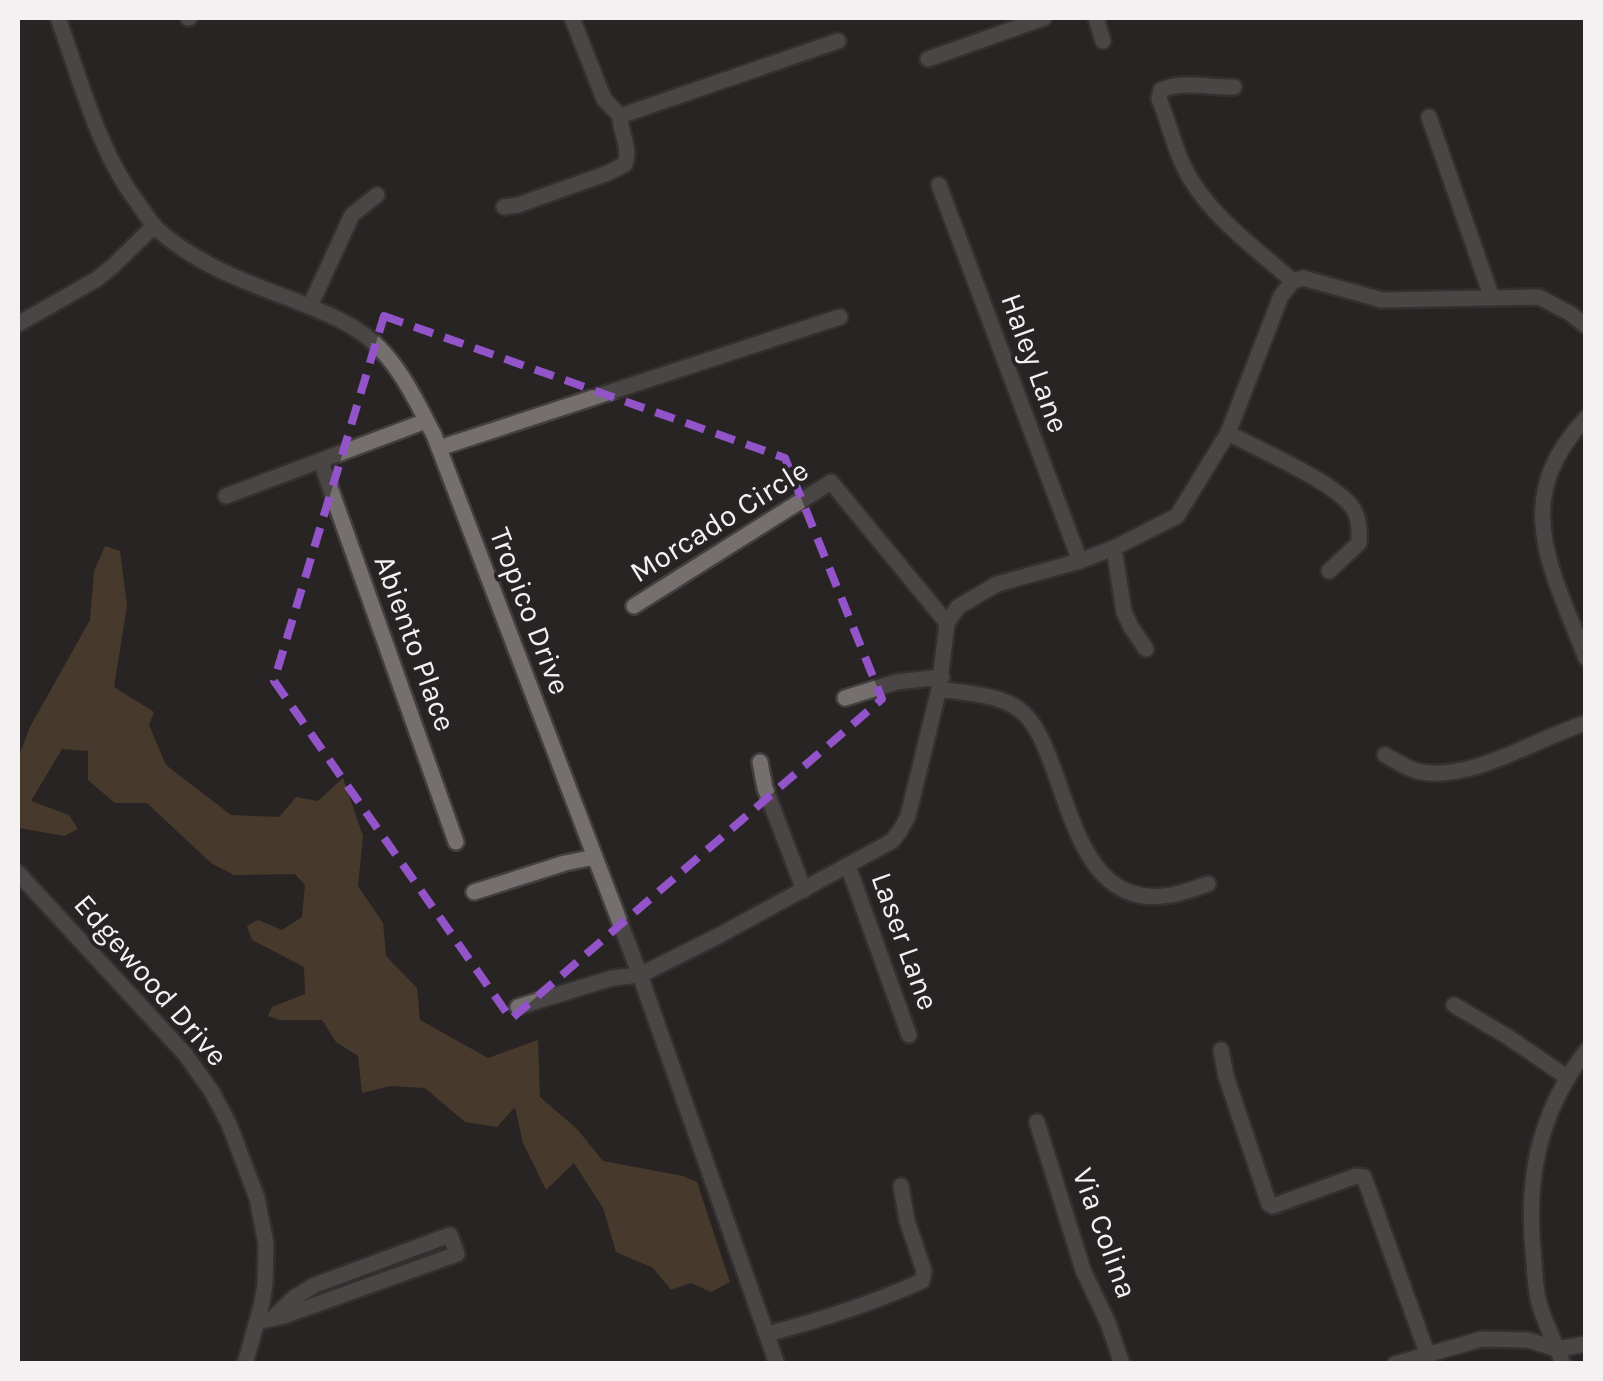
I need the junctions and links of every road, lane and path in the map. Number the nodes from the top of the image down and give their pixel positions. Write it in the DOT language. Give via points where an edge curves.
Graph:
graph roads {
  1 [pos="58,18"];
  2 [pos="572,18"];
  3 [pos="1044,18"];
  4 [pos="1096,18"];
  5 [pos="1102,41"];
  6 [pos="838,42"];
  7 [pos="928,59"];
  8 [pos="1234,87"];
  9 [pos="620,116"];
  10 [pos="1429,117"];
  11 [pos="940,185"];
  12 [pos="377,195"];
  13 [pos="504,208"];
  14 [pos="154,226"];
  15 [pos="1294,282"];
  16 [pos="1492,298"];
  17 [pos="310,306"];
  18 [pos="840,317"];
  19 [pos="18,324"];
  20 [pos="1586,326"];
  21 [pos="1586,418"];
  22 [pos="426,421"];
  23 [pos="1228,433"];
  24 [pos="439,448"];
  25 [pos="321,462"];
  26 [pos="226,496"];
  27 [pos="1114,548"];
  28 [pos="1080,561"];
  29 [pos="1329,572"];
  30 [pos="634,606"];
  31 [pos="947,623"];
  32 [pos="1146,649"];
  33 [pos="1586,658"];
  34 [pos="941,683"];
  35 [pos="845,698"];
  36 [pos="1586,722"];
  37 [pos="1386,755"];
  38 [pos="760,762"];
  39 [pos="456,842"];
  40 [pos="595,857"];
  41 [pos="848,866"];
  42 [pos="18,873"];
  43 [pos="1208,884"];
  44 [pos="804,890"];
  45 [pos="474,892"];
  46 [pos="640,975"];
  47 [pos="1454,1005"];
  48 [pos="518,1007"];
  49 [pos="909,1035"];
  50 [pos="1221,1050"];
  51 [pos="1586,1051"];
  52 [pos="1568,1078"];
  53 [pos="1037,1122"];
  54 [pos="901,1186"];
  55 [pos="264,1320"];
  56 [pos="767,1334"];
  57 [pos="1586,1344"];
  58 [pos="1427,1353"];
  59 [pos="1560,1356"];
  60 [pos="245,1364"];
  61 [pos="778,1364"];
  62 [pos="1122,1364"];
  63 [pos="1395,1364"];
  1 -- 14 [label="street, Tropico Drive" via="98,133"];
  2 -- 9 [label="street" via="604,99"];
  3 -- 7 [label="street"];
  4 -- 5 [label="street"];
  6 -- 9 [label="street"];
  8 -- 15 [label="street" via="1184,84 1161,90 1159,99 1199,190 1232,232"];
  9 -- 13 [label="street" via="629,153 625,164"];
  10 -- 16 [label="street"];
  11 -- 28 [label="street, Haley Lane"];
  12 -- 17 [label="street" via="352,215"];
  14 -- 17 [label="street, Tropico Drive" via="206,264"];
  14 -- 19 [label="street" via="97,279"];
  15 -- 16 [label="street" via="1303,278 1382,300"];
  15 -- 23 [label="street" via="1281,296"];
  16 -- 20 [label="street" via="1539,297"];
  17 -- 22 [label="street, Tropico Drive" via="371,340 395,366"];
  18 -- 24 [label="street"];
  21 -- 33 [label="street" via="1555,459 1542,507 1547,559"];
  22 -- 24 [label="street, Tropico Drive"];
  22 -- 25 [label="street"];
  23 -- 27 [label="street" via="1178,516"];
  23 -- 29 [label="street" via="1316,479 1354,509 1358,543"];
  24 -- 40 [label="street, Tropico Drive"];
  25 -- 26 [label="street"];
  25 -- 39 [label="street, Abiento Place"];
  27 -- 28 [label="street"];
  27 -- 32 [label="street" via="1124,612"];
  28 -- 31 [label="street" via="997,584 958,607"];
  30 -- 31 [label="street, Morcado Circle" via="831,482"];
  31 -- 34 [label="street"];
  34 -- 35 [label="street" via="896,682"];
  34 -- 41 [label="street" via="908,816 892,841"];
  34 -- 43 [label="street" via="994,698 1029,719 1087,854 1119,888 1169,896"];
  36 -- 37 [label="street" via="1448,773 1418,772"];
  38 -- 44 [label="street"];
  40 -- 45 [label="street"];
  40 -- 46 [label="street, Tropico Drive"];
  41 -- 44 [label="street"];
  41 -- 49 [label="street, Laser Lane"];
  42 -- 55 [label="street, Edgewood Drive" via="184,1054 222,1108 264,1229"];
  44 -- 46 [label="street"];
  46 -- 48 [label="street"];
  46 -- 56 [label="street, Tropico Drive"];
  47 -- 52 [label="street"];
  50 -- 58 [label="street" via="1270,1204 1364,1178"];
  51 -- 52 [label="street"];
  52 -- 59 [label="street" via="1543,1130 1530,1189 1538,1304"];
  53 -- 62 [label="street, Via Colina" via="1083,1270"];
  54 -- 56 [label="street" via="922,1281"];
  55 -- 55 [label="street" via="457,1254 450,1235 315,1286"];
  55 -- 60 [label="street, Edgewood Drive"];
  56 -- 61 [label="street, Tropico Drive"];
  57 -- 59 [label="street"];
  58 -- 59 [label="street" via="1504,1338 1528,1340"];
  58 -- 63 [label="street"];
}
